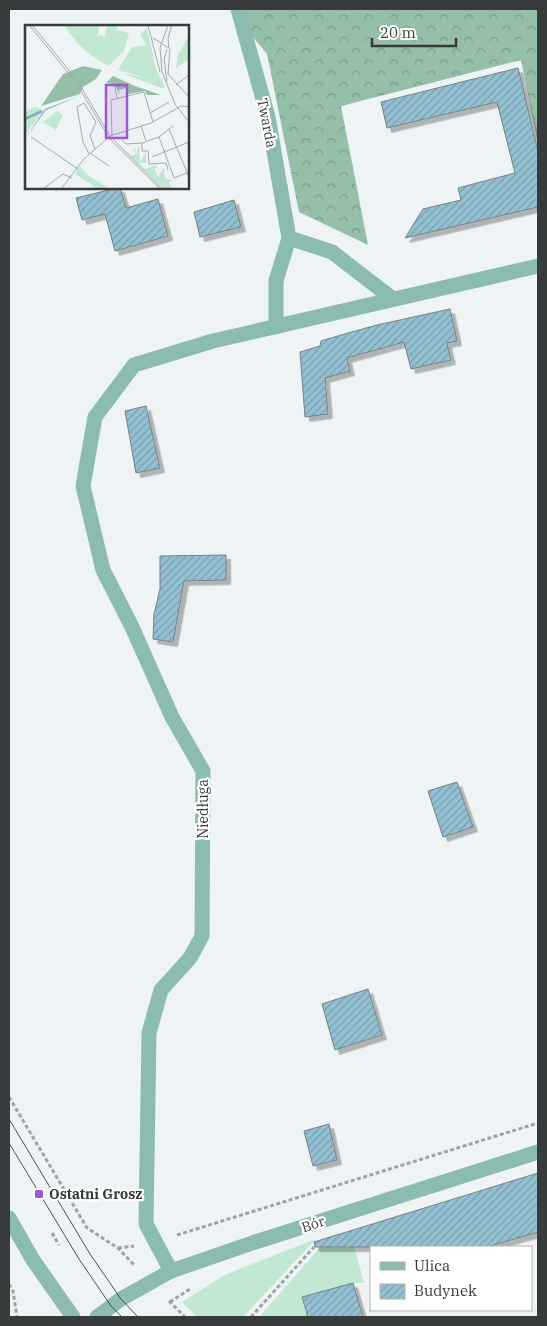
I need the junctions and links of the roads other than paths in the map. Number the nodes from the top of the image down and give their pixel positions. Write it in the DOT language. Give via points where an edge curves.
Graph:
graph roads {
  1 [pos="238,9"];
  2 [pos="289,238"];
  3 [pos="538,266"];
  4 [pos="393,299"];
  5 [pos="276,327"];
  6 [pos="538,1152"];
  7 [pos="9,1218"];
  8 [pos="171,1272"];
  9 [pos="73,1317"];
  10 [pos="97,1317"];
  1 -- 2 [label="street, Twarda" via="268,117"];
  2 -- 4 [label="street" via="332,252"];
  2 -- 5 [label="street, Twarda" via="276,281"];
  3 -- 4 [label="street"];
  4 -- 5 [label="street"];
  5 -- 8 [label="street, Niedługa" via="134,364 95,417 83,486 103,570 172,717 203,772 202,936 190,958 161,990 149,1034 146,1224"];
  6 -- 8 [label="street, Bór"];
  7 -- 9 [label="street" via="29,1254"];
  8 -- 10 [label="street, Bór" via="120,1299"];
}
